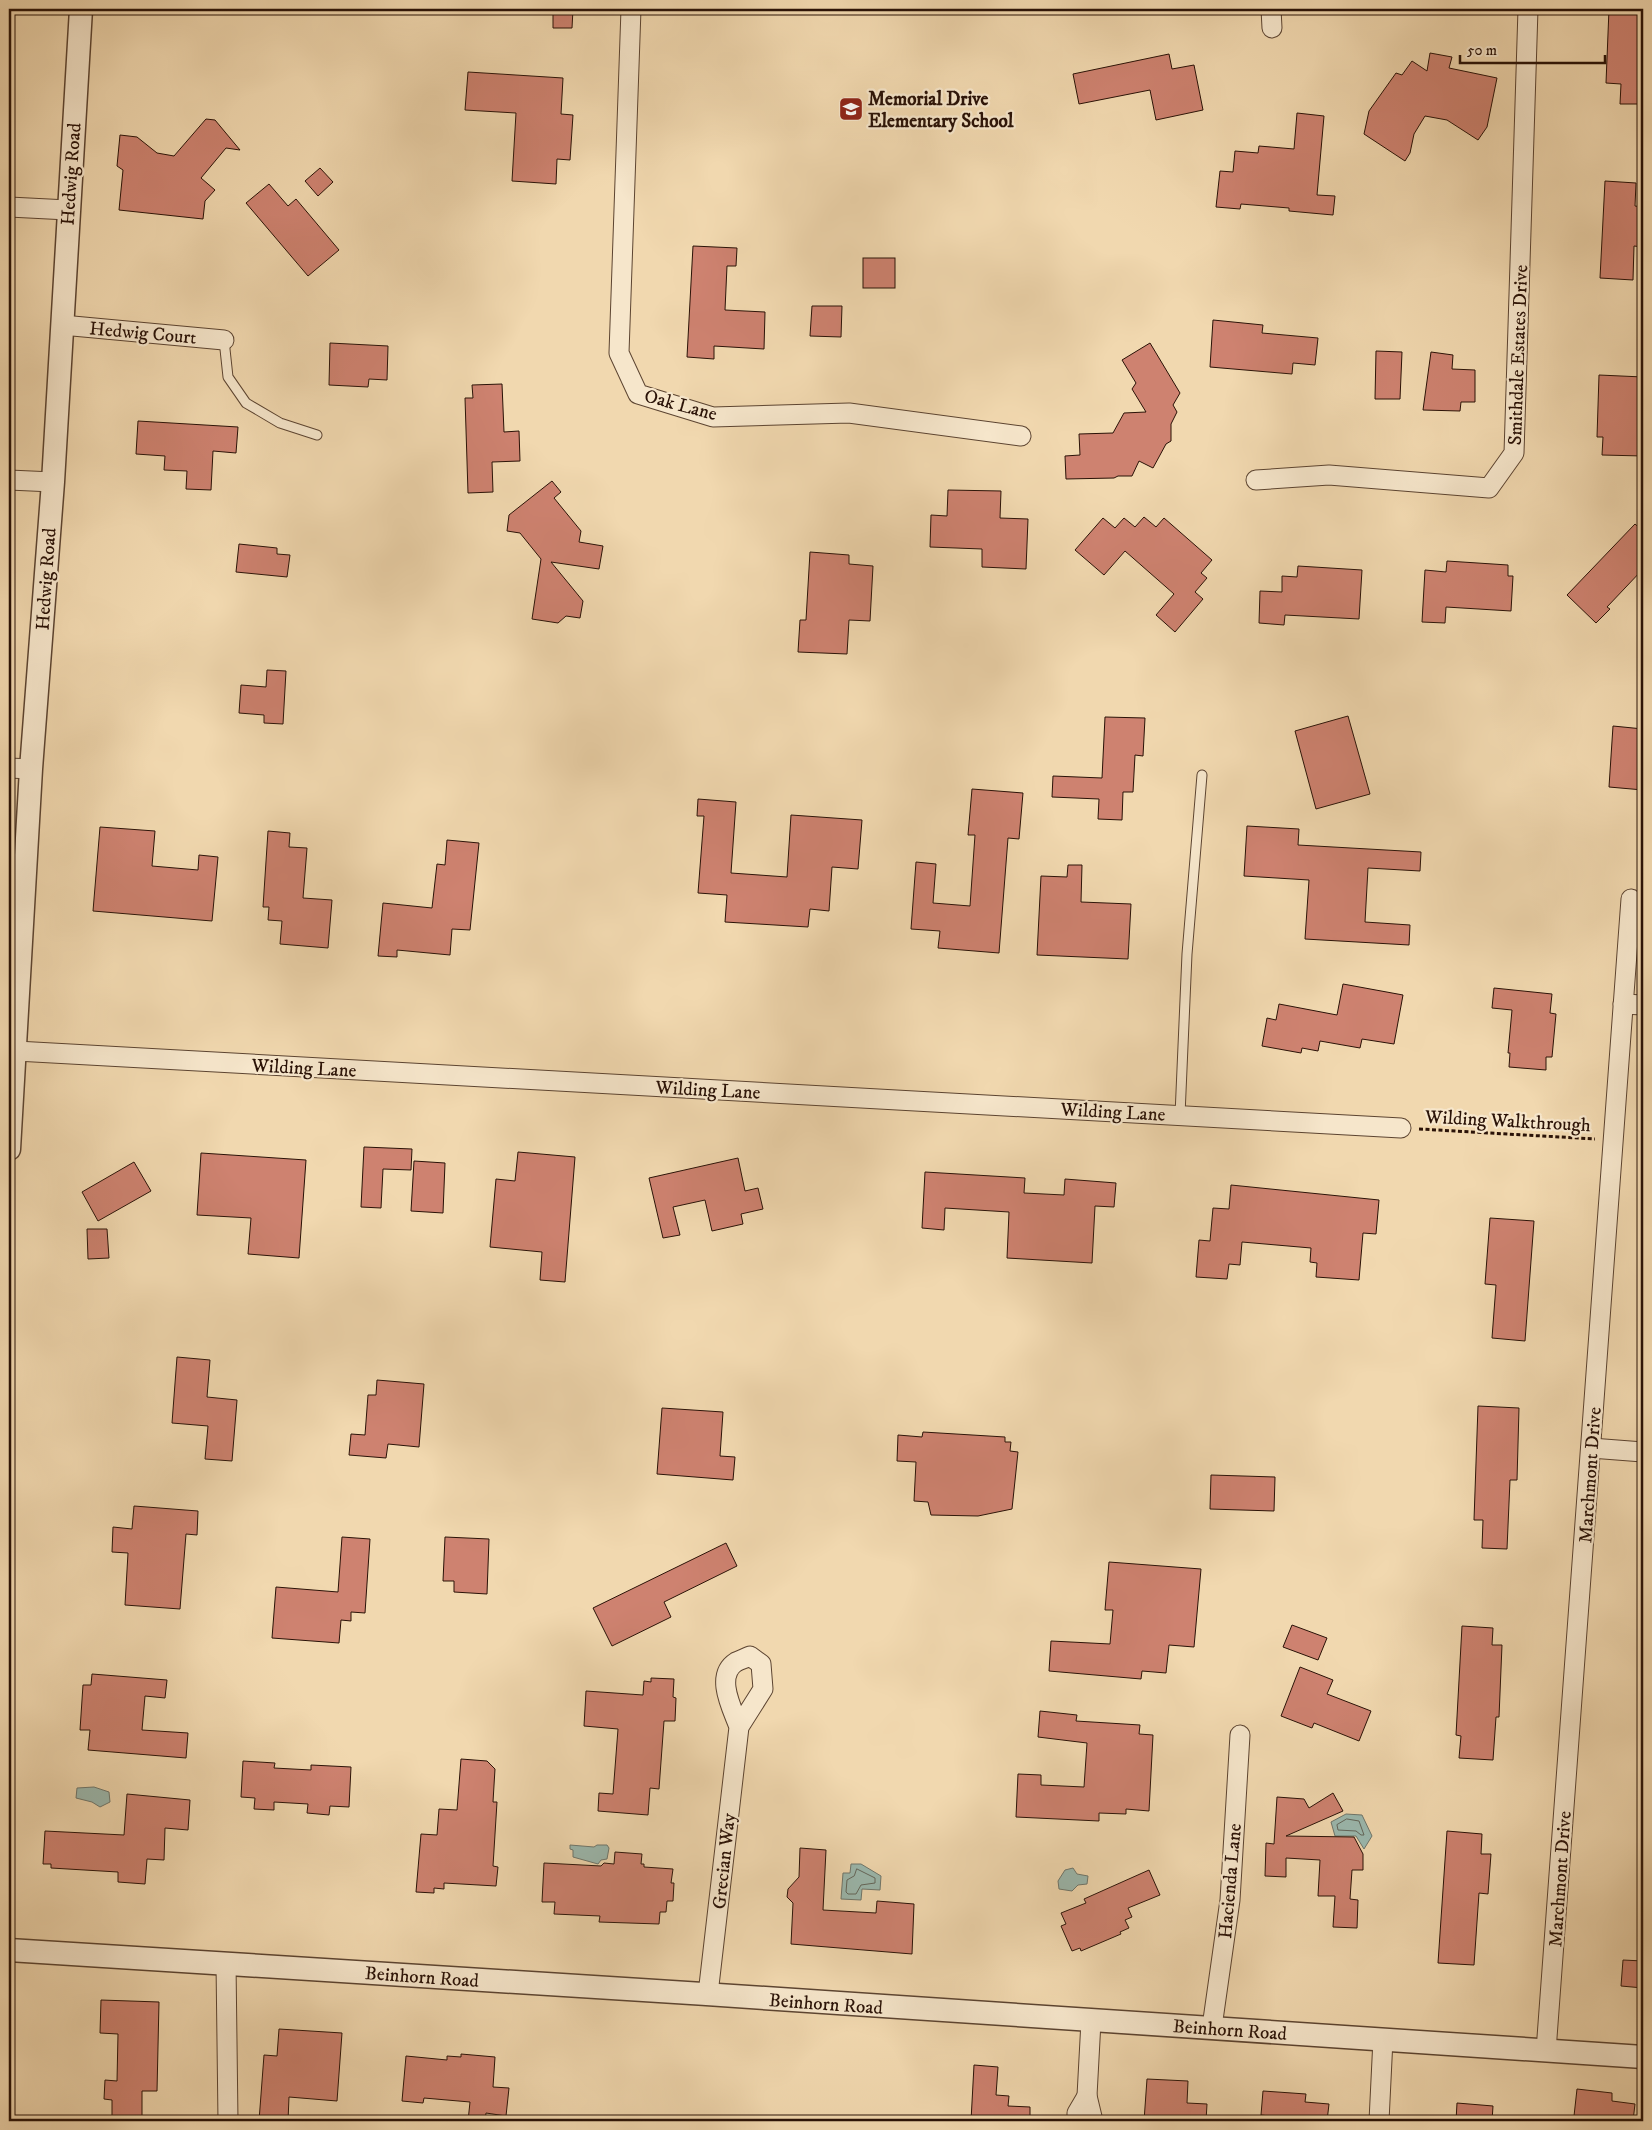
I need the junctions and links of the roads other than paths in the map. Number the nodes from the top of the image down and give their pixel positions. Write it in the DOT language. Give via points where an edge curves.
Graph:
graph roads {
  1 [pos="81,9"];
  2 [pos="631,9"];
  3 [pos="1271,9"];
  4 [pos="1528,9"];
  5 [pos="1272,28"];
  6 [pos="9,207"];
  7 [pos="68,210"];
  8 [pos="62,325"];
  9 [pos="224,340"];
  10 [pos="318,435"];
  11 [pos="1021,436"];
  12 [pos="9,480"];
  13 [pos="1256,480"];
  14 [pos="52,482"];
  15 [pos="9,768"];
  16 [pos="31,769"];
  17 [pos="1202,775"];
  18 [pos="1631,900"];
  19 [pos="16,930"];
  20 [pos="1623,1004"];
  21 [pos="1643,1005"];
  22 [pos="16,1051"];
  23 [pos="1180,1115"];
  24 [pos="1401,1128"];
  25 [pos="9,1148"];
  26 [pos="1590,1448"];
  27 [pos="1643,1452"];
  28 [pos="739,1727"];
  29 [pos="1240,1735"];
  30 [pos="9,1950"];
  31 [pos="226,1963"];
  32 [pos="708,1994"];
  33 [pos="1091,2021"];
  34 [pos="1212,2027"];
  35 [pos="1383,2039"];
  36 [pos="1546,2051"];
  37 [pos="1643,2058"];
  38 [pos="1087,2096"];
  39 [pos="228,2121"];
  40 [pos="1077,2121"];
  41 [pos="1093,2121"];
  42 [pos="1379,2121"];
  1 -- 7 [label="street, Hedwig Road"];
  2 -- 11 [label="street, Oak Lane" via="620,353 638,394 713,417 849,413"];
  3 -- 5 [label="street"];
  4 -- 13 [label="street, Smithdale Estates Drive" via="1514,453 1489,488 1329,475"];
  6 -- 7 [label="street"];
  7 -- 8 [label="street, Hedwig Road"];
  8 -- 9 [label="street, Hedwig Court"];
  8 -- 14 [label="street, Hedwig Road"];
  9 -- 10 [label="lane" via="228,377 246,403 280,424"];
  12 -- 14 [label="street"];
  14 -- 16 [label="street, Hedwig Road"];
  15 -- 16 [label="street"];
  16 -- 19 [label="street, Hedwig Road"];
  17 -- 23 [label="lane" via="1187,954"];
  18 -- 20 [label="street, Marchmont Drive"];
  19 -- 22 [label="street, Hedwig Road"];
  20 -- 21 [label="street"];
  20 -- 26 [label="street, Marchmont Drive"];
  22 -- 23 [label="street, Wilding Lane"];
  22 -- 25 [label="street, Hedwig Road"];
  23 -- 24 [label="street, Wilding Lane"];
  26 -- 27 [label="street"];
  26 -- 36 [label="street, Marchmont Drive"];
  28 -- 32 [label="street, Grecian Way"];
  29 -- 34 [label="street, Hacienda Lane" via="1230,1900"];
  30 -- 31 [label="street, Beinhorn Road"];
  31 -- 32 [label="street, Beinhorn Road"];
  31 -- 39 [label="street"];
  32 -- 33 [label="street, Beinhorn Road"];
  33 -- 34 [label="street, Beinhorn Road"];
  33 -- 38 [label="street"];
  34 -- 35 [label="street, Beinhorn Road"];
  35 -- 36 [label="street, Beinhorn Road"];
  35 -- 42 [label="street"];
  36 -- 37 [label="street, Beinhorn Road"];
  38 -- 40 [label="street" via="1077,2112"];
  38 -- 41 [label="street"];
}
